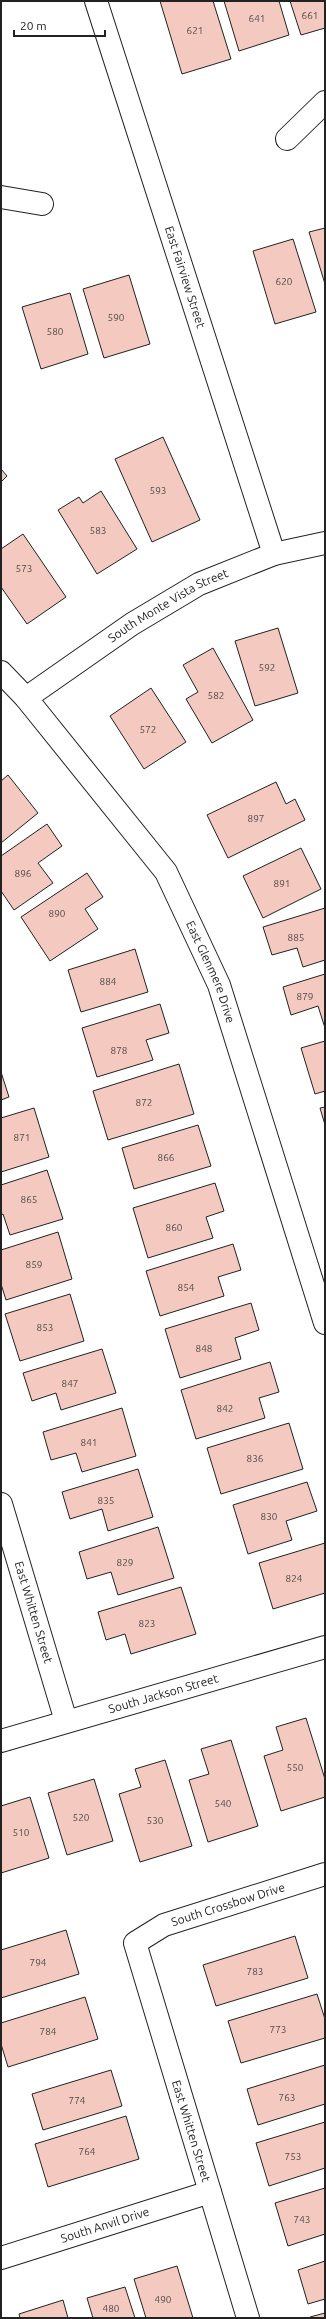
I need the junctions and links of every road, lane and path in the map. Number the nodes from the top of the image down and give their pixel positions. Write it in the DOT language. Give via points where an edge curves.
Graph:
graph roads {
  1 [pos="96,1"];
  2 [pos="325,102"];
  3 [pos="287,139"];
  4 [pos="1,197"];
  5 [pos="42,204"];
  6 [pos="325,543"];
  7 [pos="274,554"];
  8 [pos="1,672"];
  9 [pos="26,698"];
  10 [pos="325,1323"];
  11 [pos="1,1504"];
  12 [pos="325,1647"];
  13 [pos="66,1721"];
  14 [pos="1,1741"];
  15 [pos="325,1874"];
  16 [pos="136,1943"];
  17 [pos="210,2192"];
  18 [pos="1,2258"];
  19 [pos="248,2318"];
  1 -- 7 [label="street, East Fairview Street"];
  2 -- 3 [label="street"];
  4 -- 5 [label="street"];
  6 -- 7 [label="street, South Monte Vista Street"];
  7 -- 9 [label="street, South Monte Vista Street" via="199,584 132,624"];
  8 -- 9 [label="street, East Glenmere Drive"];
  9 -- 10 [label="street, East Glenmere Drive" via="166,872 220,985"];
  11 -- 13 [label="street, East Whitten Street"];
  12 -- 13 [label="street, South Jackson Street"];
  13 -- 14 [label="street, South Jackson Street"];
  15 -- 16 [label="street, South Crossbow Drive" via="164,1925"];
  16 -- 17 [label="street, East Whitten Street"];
  17 -- 18 [label="street, South Anvil Drive"];
  17 -- 19 [label="street, East Whitten Street"];
}
